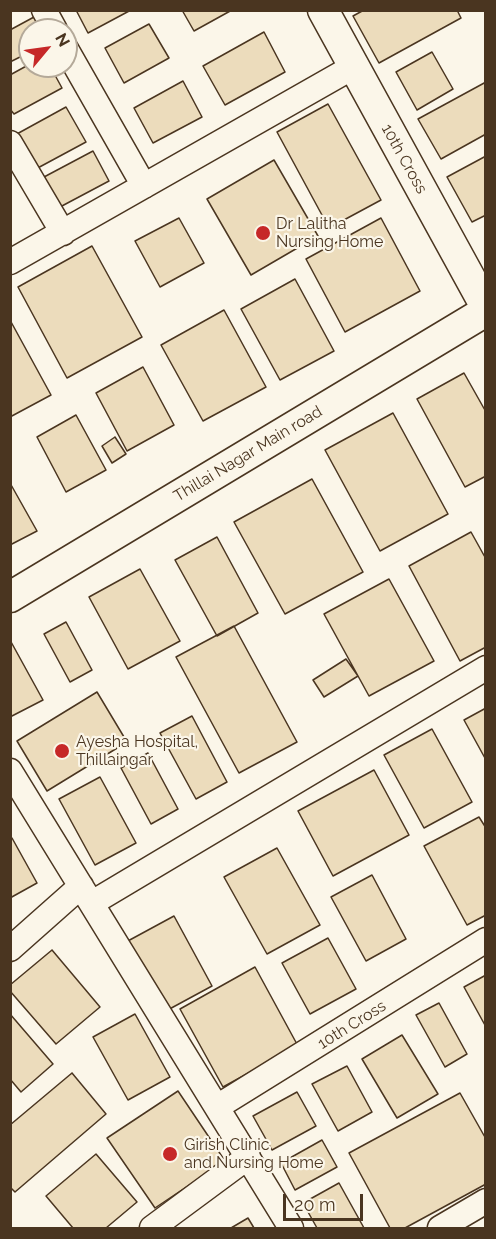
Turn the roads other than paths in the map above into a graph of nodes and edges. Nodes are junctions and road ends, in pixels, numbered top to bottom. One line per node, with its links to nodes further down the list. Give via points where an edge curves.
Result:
1 (322, 10): 2 (street, 10th Cross)
2 (353, 67): 5 (street); 8 (street, 10th Cross)
3 (78, 70): 5 (street)
4 (10, 143): 6 (street)
5 (144, 186): 6 (street)
6 (63, 233): 7 (street)
7 (10, 262)
8 (486, 307)
9 (486, 311): 10 (street, Thillai Nagar Main road)
10 (10, 597)
11 (486, 668): 13 (street)
12 (10, 771): 13 (street)
13 (86, 895): 15 (street); 16 (street)
14 (486, 940): 16 (street, 10th Cross)
15 (10, 949)
16 (217, 1107): 17 (street)
17 (248, 1157): 19 (street); 20 (street)
18 (483, 1208): 21 (street)
19 (152, 1228)
20 (291, 1228)
21 (440, 1228)

